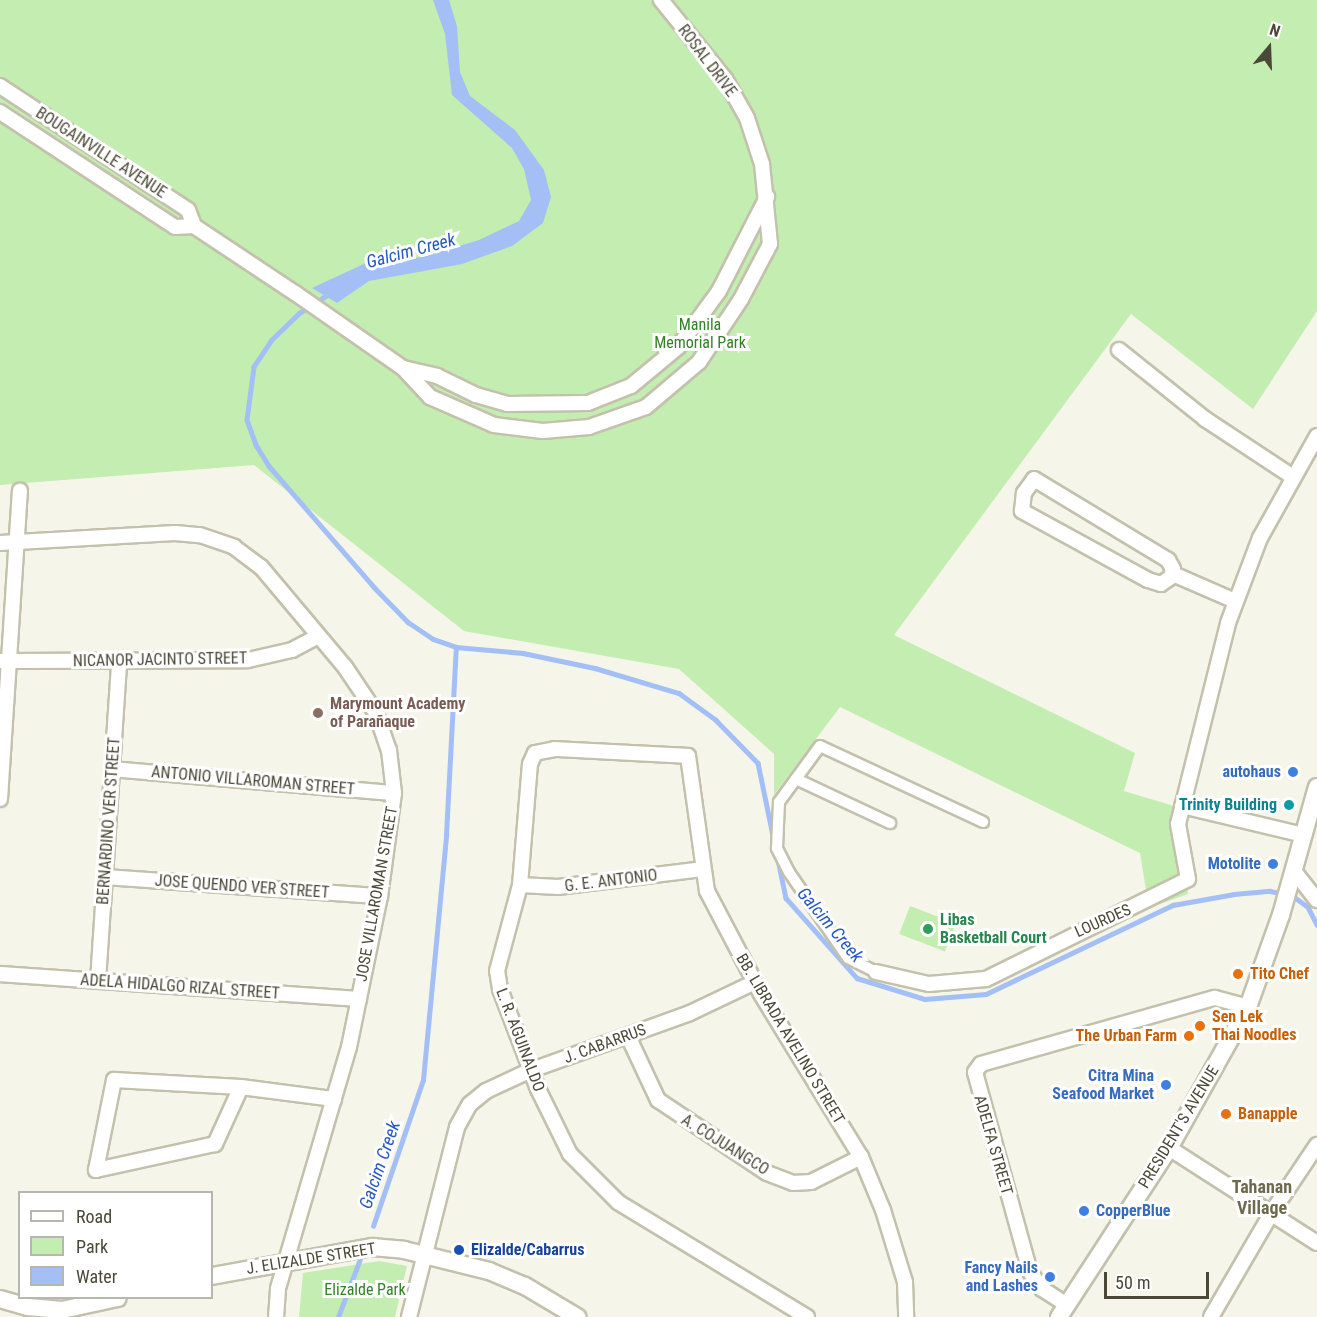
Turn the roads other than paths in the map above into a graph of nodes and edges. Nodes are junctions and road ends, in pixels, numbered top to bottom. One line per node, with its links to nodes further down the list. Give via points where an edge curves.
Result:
1 (661, 0): 4 (street, ROSAL DRIVE, via 725,79 747,118)
2 (0, 86): 5 (street, BOUGAINVILLE AVENUE, via 188,210)
3 (0, 112): 5 (street, BOUGAINVILLE AVENUE, via 175,227)
4 (768, 195): 7 (street, via 719,291 678,347 631,386 588,403 507,404 476,395 437,376); 7 (street, ROSAL DRIVE, via 770,230 766,256 699,362 646,407 589,427 543,431 477,420 430,397)
5 (194, 226): 7 (street, BOUGAINVILLE AVENUE)
6 (1119, 350): 9 (street, via 1205,419)
7 (403, 368)
8 (1317, 436): 9 (street, LOURDES)
9 (1293, 477): 14 (street, LOURDES, via 1260,538)
10 (20, 491): 11 (street)
11 (17, 542): 12 (street, JOSE VILLAROMAN STREET); 15 (street, JOSE VILLAROMAN STREET, via 175,533 217,541 234,547 261,567); 16 (street)
12 (0, 543)
13 (1173, 574): 13 (street, via 1168,560 1040,479 1034,479 1024,492 1022,511 1122,567 1160,584); 14 (street)
14 (1235, 601): 24 (street, LOURDES)
15 (316, 637): 17 (street, NICANOR JACINTO STREET, via 292,650 248,660); 22 (street, JOSE VILLAROMAN STREET, via 345,667 376,713 389,750)
16 (5, 661): 17 (street, NICANOR JACINTO STREET); 23 (street)
17 (119, 661): 19 (street, BERNARDINO VER STREET)
18 (688, 756): 28 (street, BB. LIBRADA AVELINO STREET); 31 (street, L. R. AGUINALDO, via 555,748 535,753 530,764)
19 (112, 769): 22 (street, ANTONIO VILLAROMAN STREET); 29 (street, BERNARDINO VER STREET)
20 (796, 779): 25 (street); 26 (street, via 820,746); 34 (street, via 779,802 777,848 821,924 848,958)
21 (1317, 790): 27 (street, PRESIDENT'S AVENUE)
22 (394, 793): 32 (street, JOSE VILLAROMAN STREET)
23 (0, 799)
24 (1182, 806): 27 (street); 34 (street, LOURDES, via 1178,824 1188,879 1179,884 972,983 929,984)
25 (890, 822)
26 (983, 822)
27 (1304, 836): 30 (street, PRESIDENT'S AVENUE)
28 (702, 869): 31 (street, G. E. ANTONIO, via 558,887); 37 (street, BB. LIBRADA AVELINO STREET, via 707,891)
29 (105, 877): 32 (street, JOSE QUENDO VER STREET); 36 (street, BERNARDINO VER STREET)
30 (1292, 878): 33 (street); 39 (street, PRESIDENT'S AVENUE)
31 (520, 885): 41 (street, L. R. AGUINALDO, via 497,971)
32 (380, 896): 38 (street, JOSE VILLAROMAN STREET)
33 (1317, 900)
34 (876, 972)
35 (0, 974): 36 (street, ADELA HIDALGO RIZAL STREET)
36 (98, 981): 38 (street, ADELA HIDALGO RIZAL STREET)
37 (755, 982): 40 (street, J. CABARRUS, via 690,1013); 46 (street, BB. LIBRADA AVELINO STREET)
38 (359, 999): 43 (street, JOSE VILLAROMAN STREET)
39 (1248, 1007): 45 (street, PRESIDENT'S AVENUE); 54 (street, ADELFA STREET, via 1215,998 981,1064 975,1072 1030,1272)
40 (628, 1036): 41 (street, J. CABARRUS); 46 (street, A. COJUANGCO, via 658,1100 767,1173 793,1182 811,1182)
41 (529, 1071): 49 (street, J. CABARRUS, via 486,1091 457,1127); 58 (street, L. R. AGUINALDO, via 570,1154 588,1176 648,1222)
42 (241, 1087): 42 (street, via 114,1080 96,1170 215,1144); 43 (street)
43 (334, 1099): 50 (street, JOSE VILLAROMAN STREET)
44 (1317, 1145): 47 (street)
45 (1168, 1148): 47 (street); 54 (street, PRESIDENT'S AVENUE)
46 (861, 1157): 59 (street, BB. LIBRADA AVELINO STREET, via 906,1282)
47 (1272, 1212): 48 (street); 60 (street)
48 (1317, 1243)
49 (426, 1254): 50 (street, J. ELIZALDE STREET, via 372,1247); 56 (street, J. CABARRUS); 57 (street, J. ELIZALDE STREET, via 489,1271 525,1286)
50 (286, 1260): 51 (street, J. ELIZALDE STREET); 55 (street, JOSE VILLAROMAN STREET)
51 (213, 1276)
52 (0, 1299): 53 (street, via 62,1310)
53 (113, 1299)
54 (1063, 1311)
55 (276, 1317)
56 (409, 1317)
57 (577, 1317)
58 (807, 1317)
59 (906, 1317)
60 (1212, 1317)

